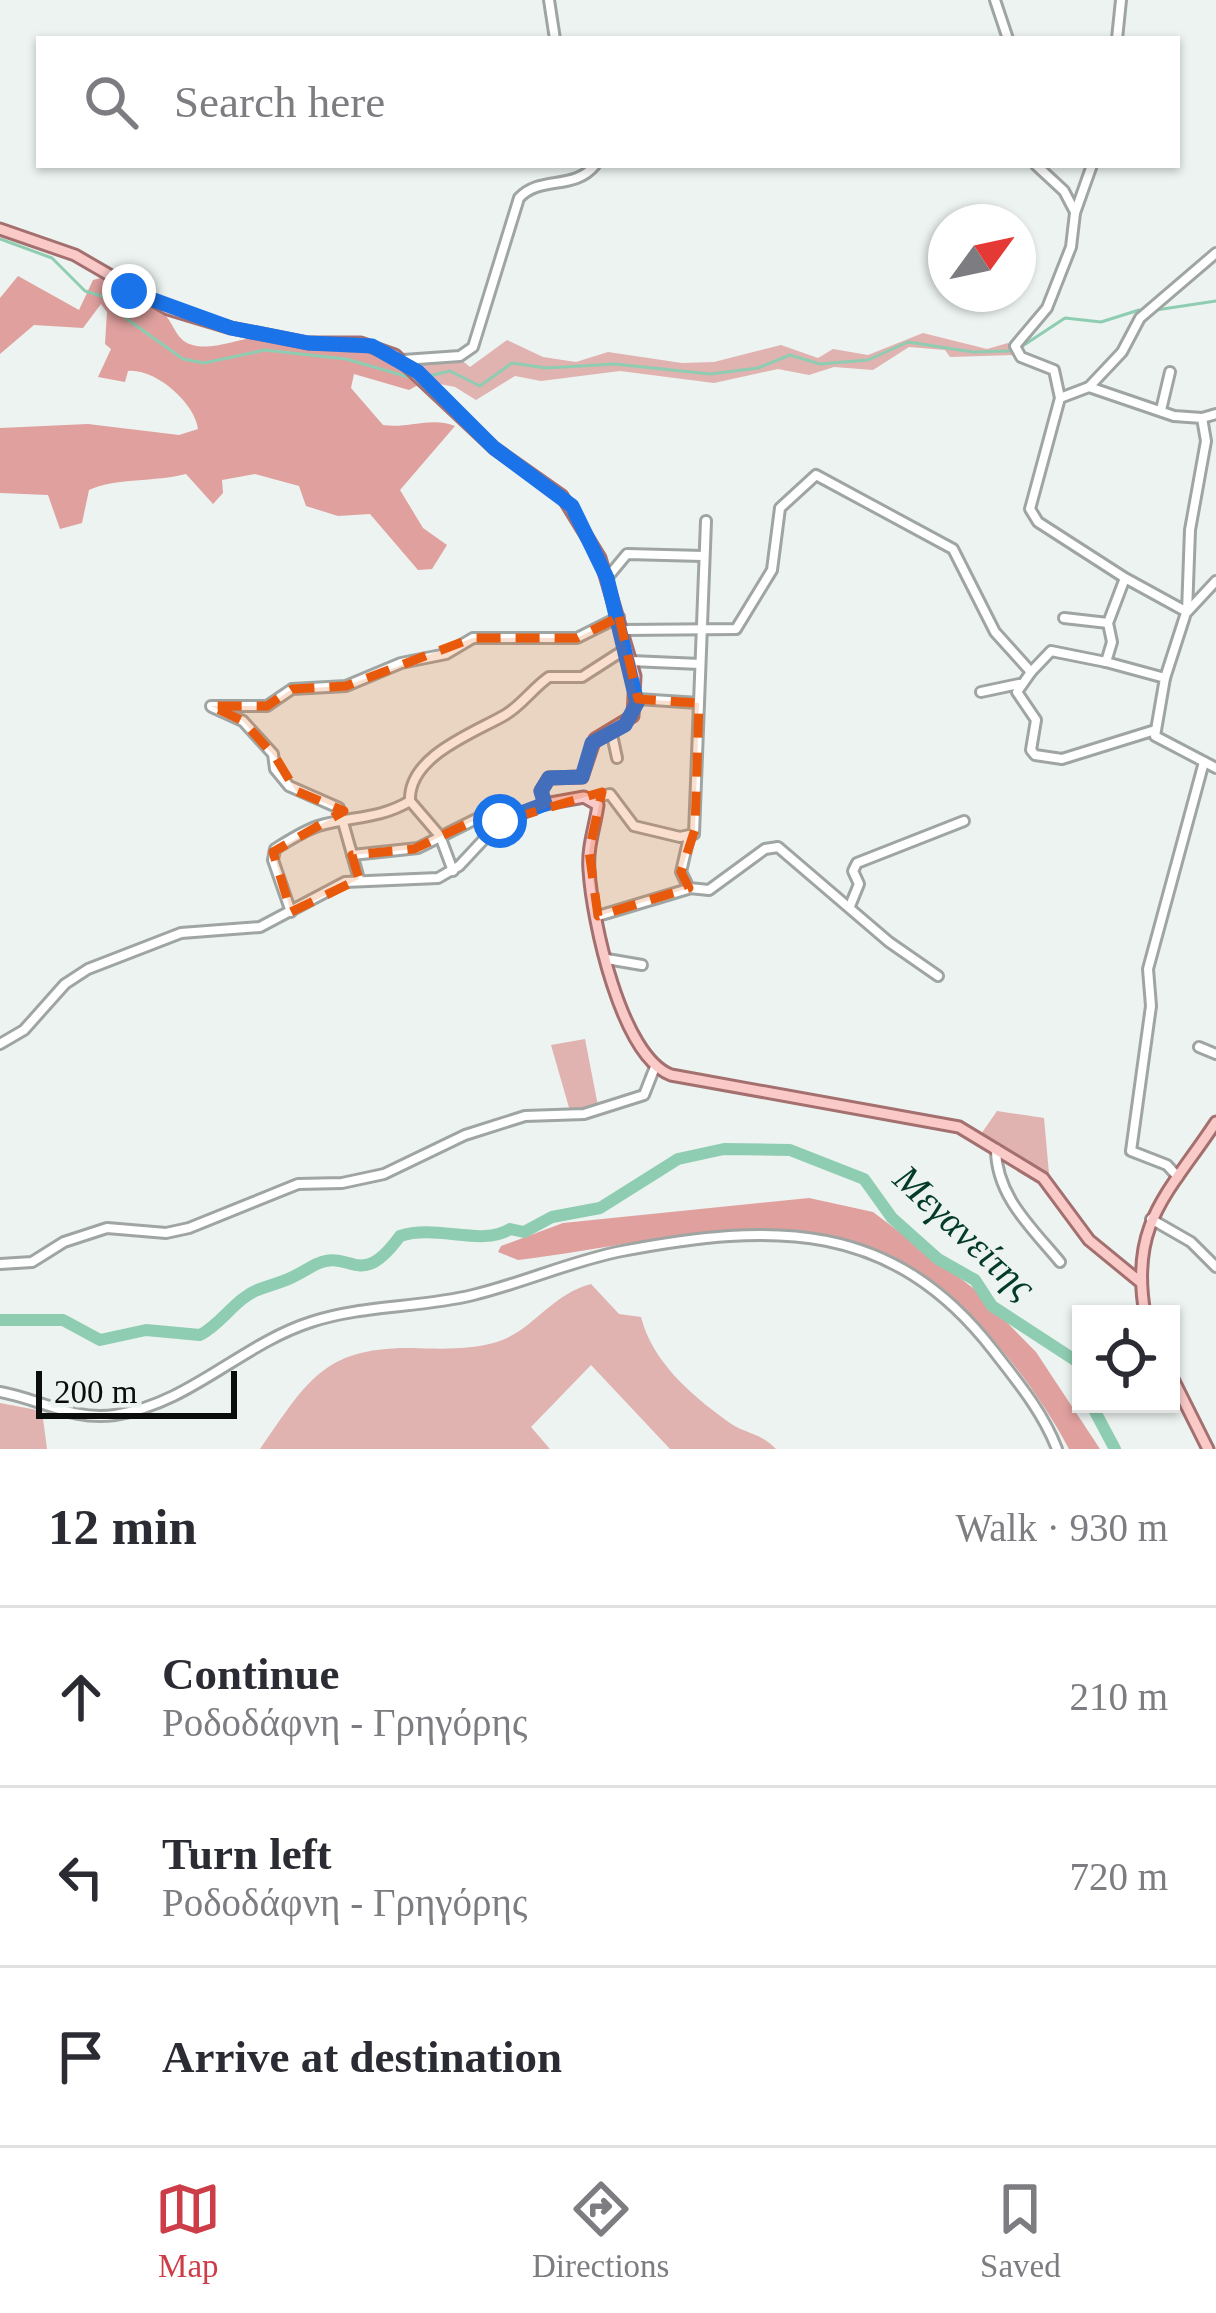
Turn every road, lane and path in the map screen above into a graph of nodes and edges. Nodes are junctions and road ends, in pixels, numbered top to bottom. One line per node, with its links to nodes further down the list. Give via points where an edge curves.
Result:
1 (549, 0): 4 (street)
2 (995, 0): 5 (street)
3 (1121, 0): 6 (street)
4 (555, 36)
5 (1007, 36)
6 (1117, 36)
7 (592, 168): 13 (street, via 519,198 473,347 460,356)
8 (1039, 168): 10 (street)
9 (1091, 168): 10 (street)
10 (1075, 213): 16 (street, via 1047,308 1015,346 1021,357 1054,370)
11 (0, 229): 13 (main road, via 57,246 168,309 292,340 361,344)
12 (1216, 253): 15 (street, via 1140,318)
13 (403, 360): 23 (main road, via 494,448 572,506)
14 (1170, 372): 17 (street)
15 (1089, 387): 16 (street); 17 (street)
16 (1060, 398): 24 (street, via 1030,509)
17 (1161, 410): 19 (street)
18 (1216, 414): 19 (street)
19 (1202, 418): 20 (street)
20 (1211, 440): 26 (street, via 1189,543)
21 (706, 521): 22 (street)
22 (703, 556): 23 (street, via 627,554); 31 (street)
23 (607, 578): 27 (main road)
24 (1125, 578): 26 (street); 29 (street)
25 (1216, 581): 26 (street)
26 (1186, 614): 37 (street)
27 (619, 617): 30 (main road); 52 (street, via 577,638 473,638 446,655 346,686 292,689 267,706 211,706 242,721 273,754 282,780 335,803)
28 (1064, 618): 29 (street)
29 (1108, 623): 34 (street)
30 (622, 630): 31 (street); 32 (main road)
31 (700, 633): 35 (street); 36 (street, via 740,626 775,562 779,508 822,475 953,549 995,632)
32 (627, 648): 33 (main road); 48 (street, via 582,676 549,677 511,712 460,738 416,779)
33 (631, 661): 35 (street); 40 (main road)
34 (1106, 662): 36 (street, via 1052,651); 37 (street)
35 (700, 664): 41 (street)
36 (1031, 672): 38 (street)
37 (1165, 677): 43 (street)
38 (1019, 684): 39 (street); 43 (street, via 1036,720 1035,755 1062,759)
39 (981, 692)
40 (637, 699): 41 (street); 42 (main road, via 630,720)
41 (699, 703): 54 (street)
42 (611, 730): 44 (street); 49 (main road, via 592,743 582,777 544,781)
43 (1152, 731): 45 (street)
44 (617, 758)
45 (1204, 762): 46 (street); 71 (street, via 1148,969 1151,1006 1132,1150)
46 (1216, 768)
47 (592, 798): 49 (main road); 54 (street, via 610,794 634,826); 61 (main road, via 598,812 588,868)
48 (410, 801): 52 (street, via 378,818); 53 (street)
49 (545, 804): 50 (street)
50 (500, 821): 53 (street, via 482,816); 56 (street)
51 (964, 821): 59 (street, via 857,863)
52 (344, 823): 55 (street); 60 (street, via 316,826 273,852)
53 (440, 836): 55 (street, via 414,850); 56 (street)
54 (689, 837): 58 (street, via 681,872)
55 (352, 855): 57 (street)
56 (453, 871): 57 (street, via 418,882)
57 (359, 879): 60 (street)
58 (689, 888): 59 (street, via 723,884 773,846); 61 (street)
59 (850, 906): 64 (street)
60 (291, 912): 65 (street, via 249,930 166,937 88,969)
61 (598, 916): 62 (main road)
62 (608, 959): 63 (street); 68 (main road, via 623,1015)
63 (642, 964)
64 (938, 976)
65 (0, 1044)
66 (1199, 1047): 67 (street)
67 (1216, 1054)
68 (655, 1067): 70 (main road, via 935,1120); 74 (street, via 644,1095 632,1102 525,1116 371,1178 298,1184 166,1234 88,1232 32,1262)
69 (1216, 1122): 71 (main road)
70 (996, 1148): 73 (street, via 1011,1202); 76 (main road, via 1043,1178 1084,1236)
71 (1179, 1178): 72 (main road)
72 (1151, 1219): 75 (street); 76 (main road)
73 (1060, 1262)
74 (0, 1264)
75 (1216, 1267)
76 (1139, 1280): 77 (main road)
77 (1143, 1305)
78 (0, 1392): 80 (street, via 84,1416 118,1415 191,1387 258,1342 312,1321 477,1294 619,1252 797,1238 864,1249 938,1288 1022,1388)
79 (1180, 1393): 81 (main road)
80 (1058, 1449)
81 (1208, 1449)

